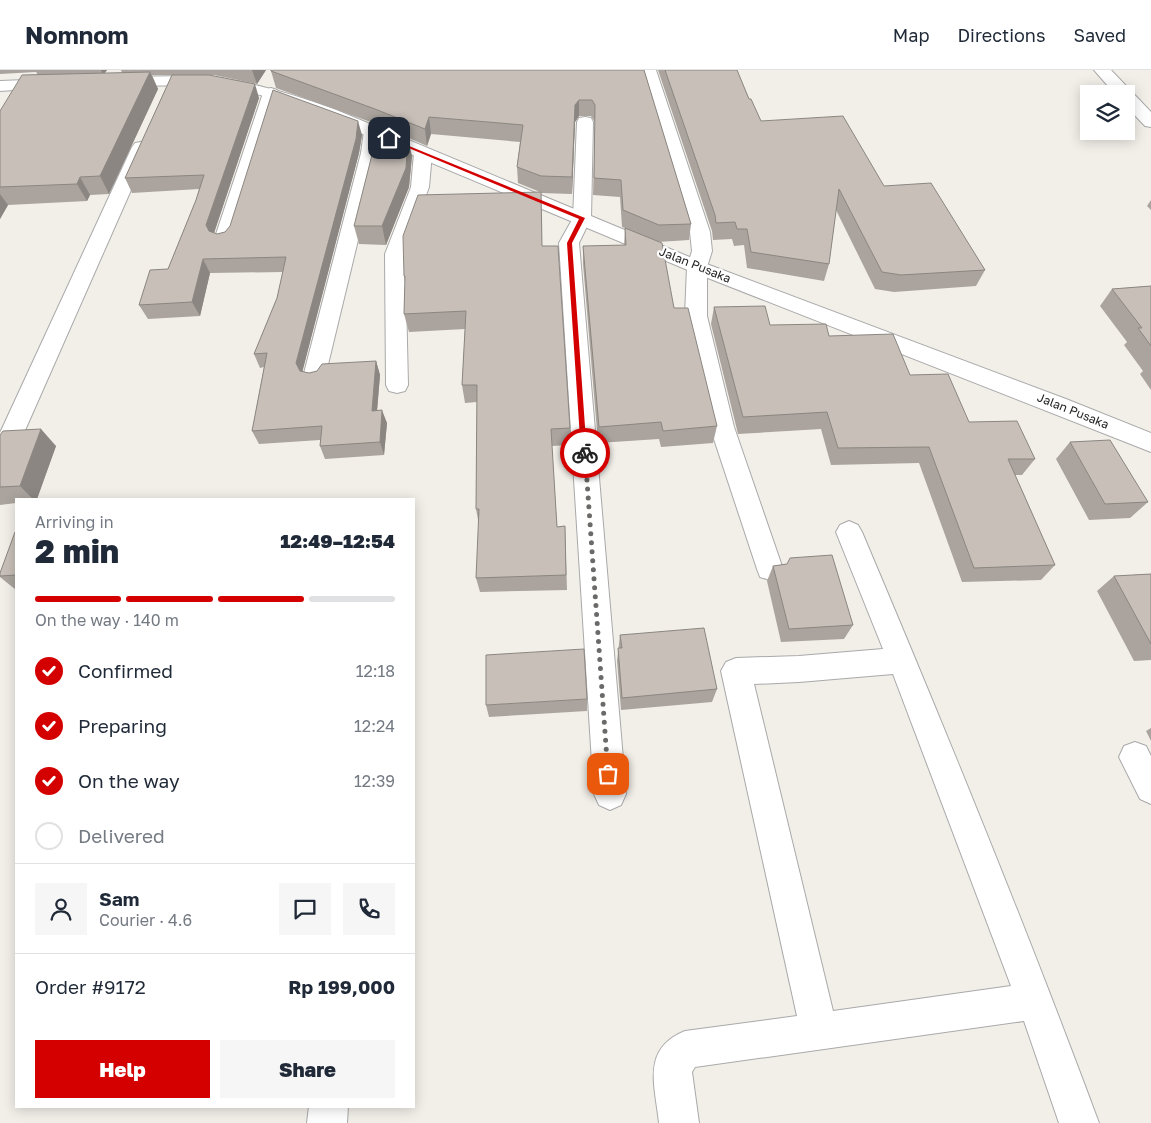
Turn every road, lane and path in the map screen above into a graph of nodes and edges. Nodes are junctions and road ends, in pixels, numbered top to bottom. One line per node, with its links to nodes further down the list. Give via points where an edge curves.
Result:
1 (648, 70): 18 (street, via 700,232 702,251)
2 (1102, 70): 6 (street)
3 (109, 78): 4 (street, Jalan Pusaka)
4 (170, 82): 8 (street, Jalan Pusaka, via 214,82); 9 (street)
5 (70, 84): 7 (street)
6 (1116, 85)
7 (0, 86)
8 (268, 88): 14 (street, Jalan Pusaka); 17 (street)
9 (162, 100)
10 (1135, 105): 12 (street)
11 (585, 122): 16 (street)
12 (1151, 122)
13 (150, 128): 22 (street)
14 (372, 130): 15 (street, Jalan Pusaka); 19 (street, via 370,153)
15 (423, 153): 16 (street, Jalan Pusaka); 20 (street, via 420,187 395,254)
16 (582, 218): 18 (street, Jalan Pusaka); 28 (street, via 570,243)
17 (224, 240)
18 (698, 267): 21 (street, Jalan Pusaka); 24 (street, via 696,316 722,427)
19 (314, 377)
20 (397, 385)
21 (1151, 443)
22 (7, 444)
23 (849, 532): 25 (street)
24 (770, 569)
25 (902, 660): 29 (street); 30 (street, via 736,671)
26 (1135, 757): 27 (street)
27 (1151, 788)
28 (610, 794)
29 (1036, 1001): 30 (street); 34 (street)
30 (819, 1031): 33 (street, via 685,1050 672,1066)
31 (329, 1108): 32 (street)
32 (328, 1123)
33 (679, 1123)
34 (1079, 1123)

